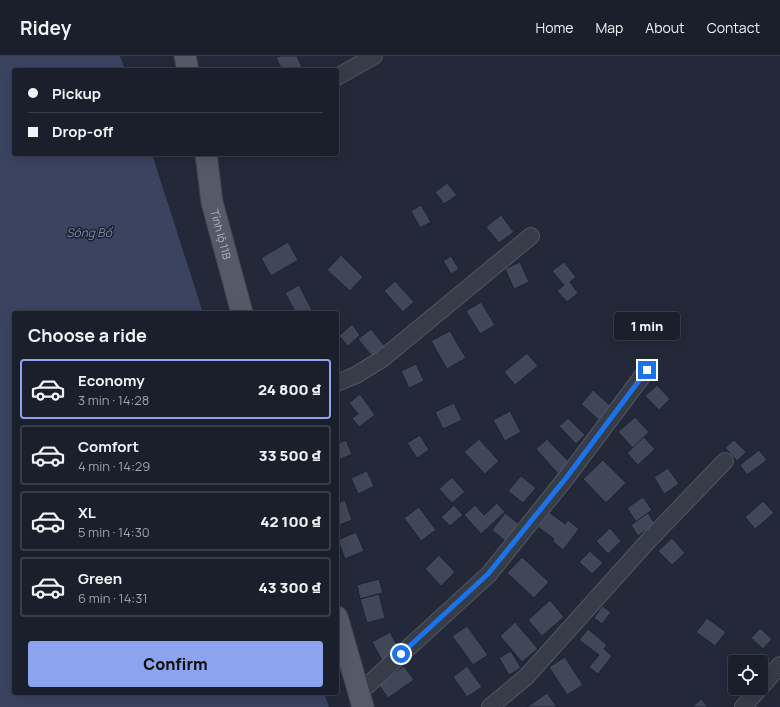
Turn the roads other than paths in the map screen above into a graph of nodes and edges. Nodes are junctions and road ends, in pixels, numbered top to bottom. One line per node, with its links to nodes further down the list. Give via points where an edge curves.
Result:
1 (185, 56): 3 (main road)
2 (374, 56): 4 (street)
3 (188, 68)
4 (339, 76)
5 (206, 156): 7 (main road, Tỉnh lộ 11B, via 212,202)
6 (531, 236): 9 (street, via 382,359)
7 (241, 311)
8 (647, 370): 15 (street, via 566,478 488,574)
9 (339, 382)
10 (725, 461): 16 (street, via 648,540 527,676)
11 (339, 624): 15 (main road)
12 (780, 665): 13 (street)
13 (768, 678)
14 (753, 695): 17 (street)
15 (360, 700)
16 (490, 707)
17 (743, 707)

